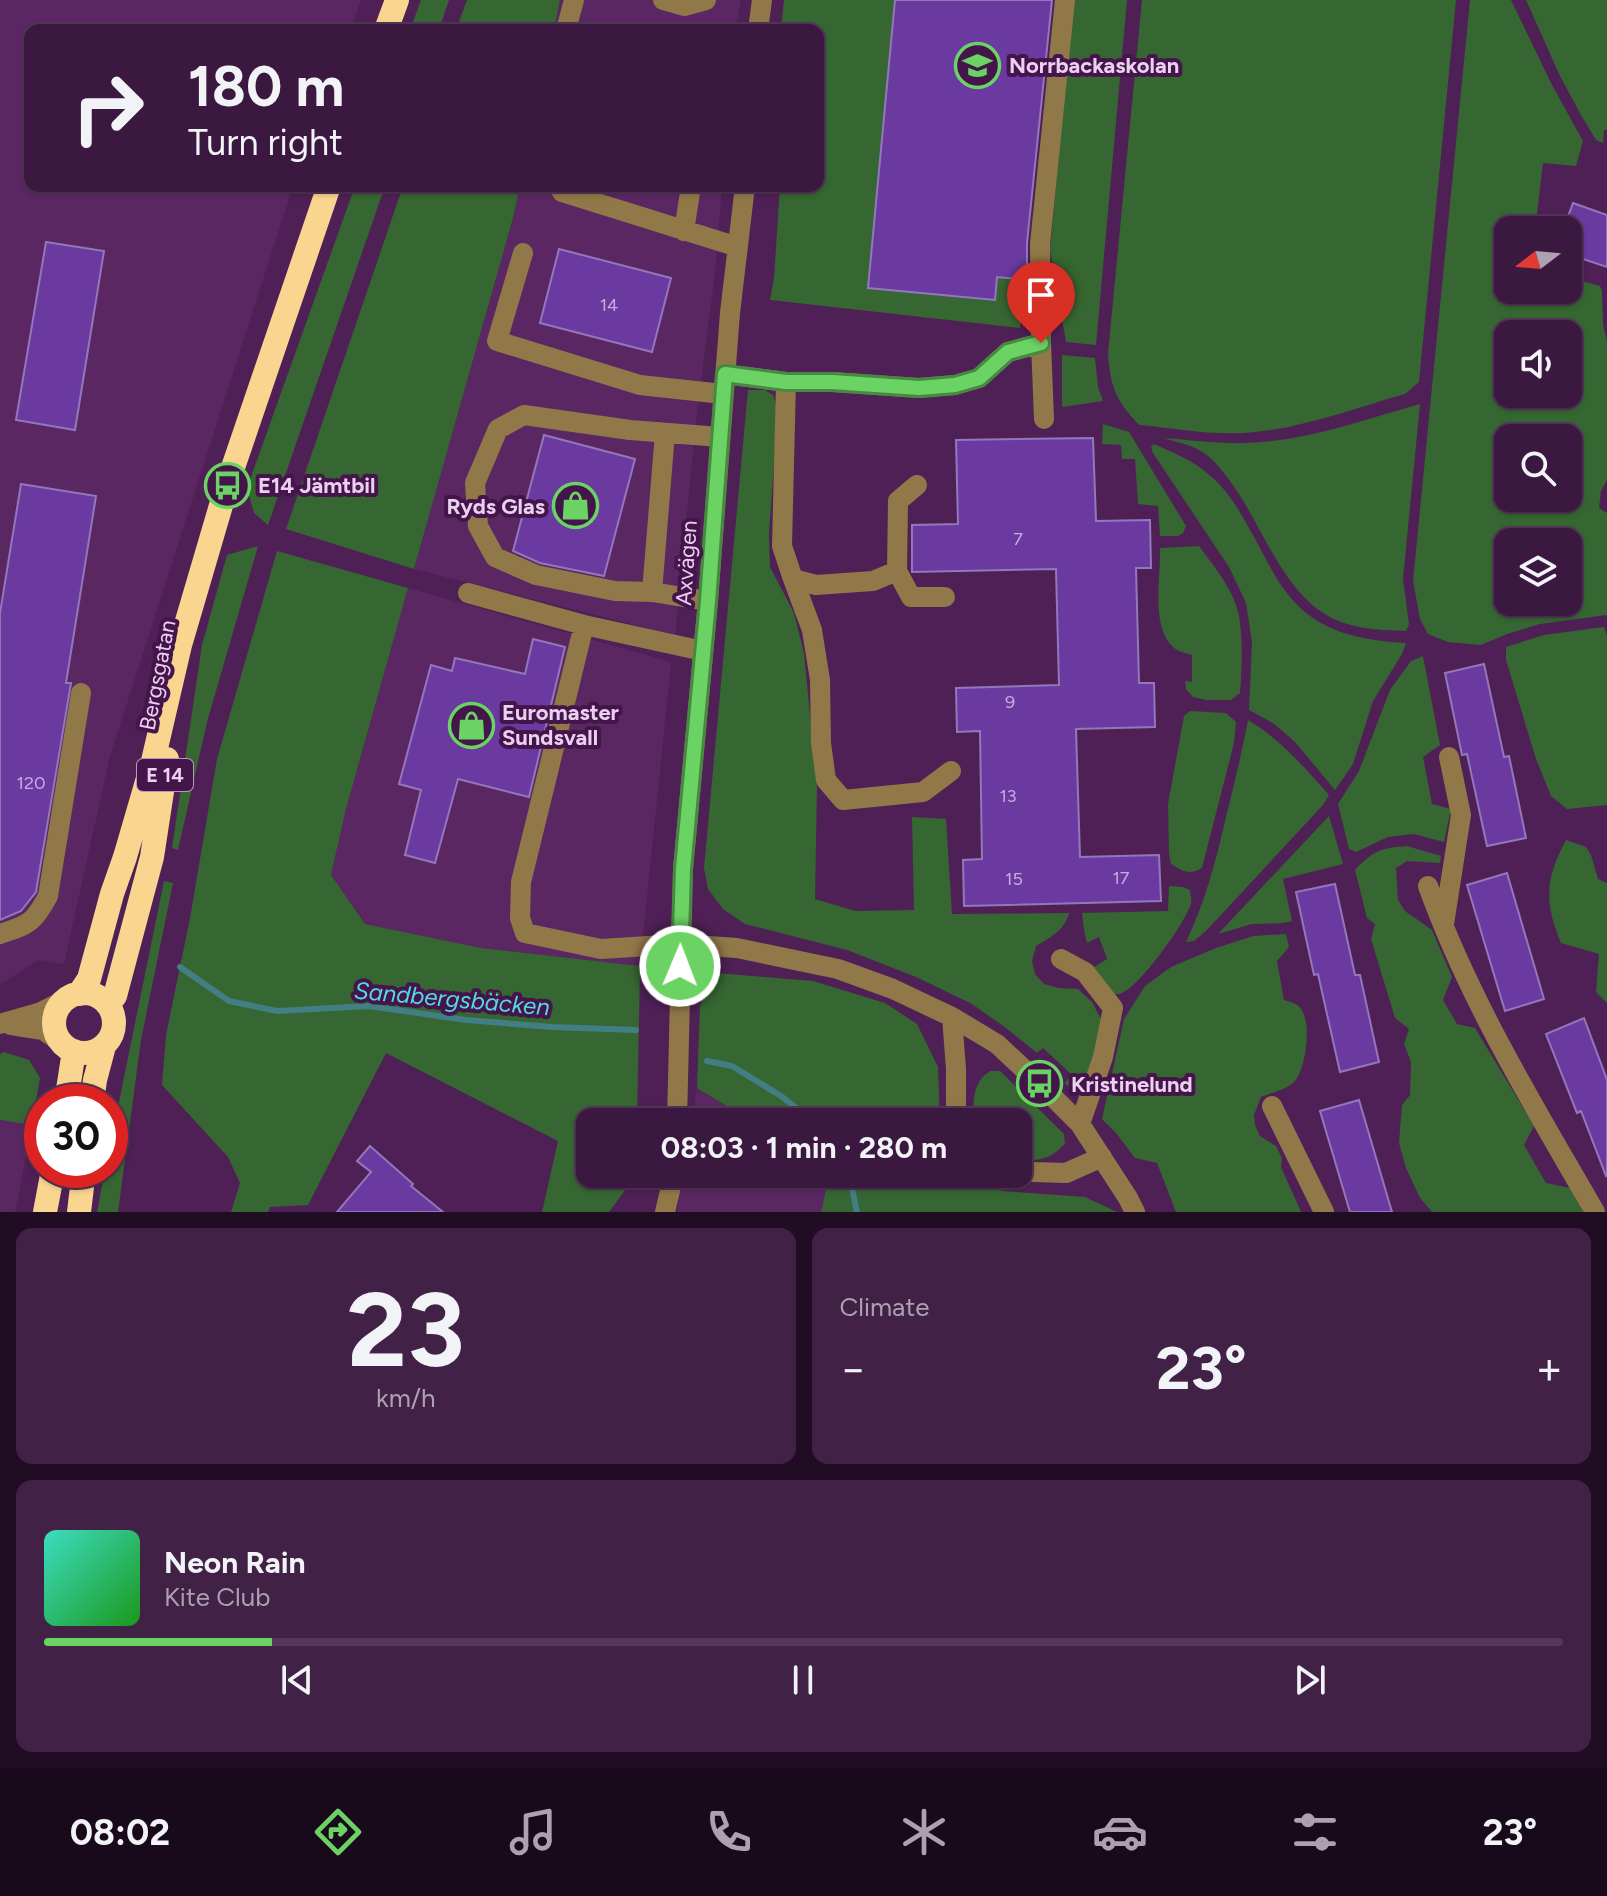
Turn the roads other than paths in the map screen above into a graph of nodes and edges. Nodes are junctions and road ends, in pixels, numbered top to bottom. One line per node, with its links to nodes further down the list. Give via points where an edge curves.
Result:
1 (397, 0): 7 (highway)
2 (574, 0): 8 (street)
3 (663, 0): 4 (street, via 684,6)
4 (706, 0)
5 (762, 0): 9 (street)
6 (1065, 0): 17 (street, via 1040,244)
7 (388, 24)
8 (568, 24)
9 (759, 24)
10 (327, 192): 24 (highway, Bergsgatan / E 14)
11 (562, 192): 14 (street)
12 (690, 192): 14 (street)
13 (744, 192): 15 (street, Axvägen)
14 (684, 231): 15 (street)
15 (738, 247): 19 (street, Axvägen)
16 (523, 253): 19 (street, via 497,341 640,385)
17 (1041, 343): 18 (street, via 1008,352 979,378 955,385); 20 (street)
18 (786, 382): 19 (street); 26 (street, via 782,546)
19 (724, 384): 22 (street, Axvägen)
20 (1044, 419)
21 (665, 433): 22 (street); 27 (street); 27 (street, via 524,415 498,429 475,483 478,526 495,557 536,575 615,591)
22 (720, 437): 30 (street, Axvägen)
23 (917, 485): 25 (street, via 898,501)
24 (210, 541): 41 (highway, Bergsgatan / E 14, via 89,979); 42 (highway, Bergsgatan / E 14, via 152,857 115,996)
25 (897, 571): 26 (street, via 873,581 816,585); 29 (street, via 911,597)
26 (793, 579): 35 (street, via 812,630 824,767 834,790 843,800 923,792)
27 (652, 592): 30 (street)
28 (468, 593): 31 (street)
29 (945, 597)
30 (708, 601): 32 (street, Axvägen)
31 (584, 625): 32 (street); 39 (street, via 521,882 520,918 525,933 601,949)
32 (703, 651): 39 (street, Axvägen)
33 (81, 693): 38 (street, via 48,896 38,915)
34 (1449, 757): 37 (street, via 1461,815)
35 (951, 771)
36 (1428, 886): 37 (street)
37 (1443, 928): 63 (street, via 1497,1042)
38 (0, 934)
39 (680, 944): 43 (street, via 737,948 838,969); 50 (street, Axvägen)
40 (1061, 959): 52 (street, via 1085,972 1113,1008)
41 (72, 997): 42 (highway, via 89,994); 44 (street); 46 (highway, Bergsgatan / E 14, via 55,1016 57,1035)
42 (107, 1004): 45 (highway, Bergsgatan / E 14, via 113,1030)
43 (952, 1017): 51 (street); 52 (street, via 997,1044)
44 (2, 1024): 46 (street, via 43,1030)
45 (104, 1046): 46 (highway, via 85,1053); 48 (highway, Bergsgatan / E 14)
46 (68, 1047): 47 (highway, Bergsgatan / E 14)
47 (67, 1084)
48 (94, 1084)
49 (1272, 1106): 62 (street)
50 (677, 1108)
51 (956, 1108)
52 (1080, 1124): 53 (street)
53 (1102, 1157): 54 (street, via 1066,1173); 61 (street)
54 (1032, 1172)
55 (50, 1188): 58 (highway)
56 (82, 1188): 59 (highway)
57 (671, 1188): 60 (street)
58 (45, 1212)
59 (79, 1212)
60 (665, 1212)
61 (1135, 1212)
62 (1324, 1212)
63 (1595, 1212)

